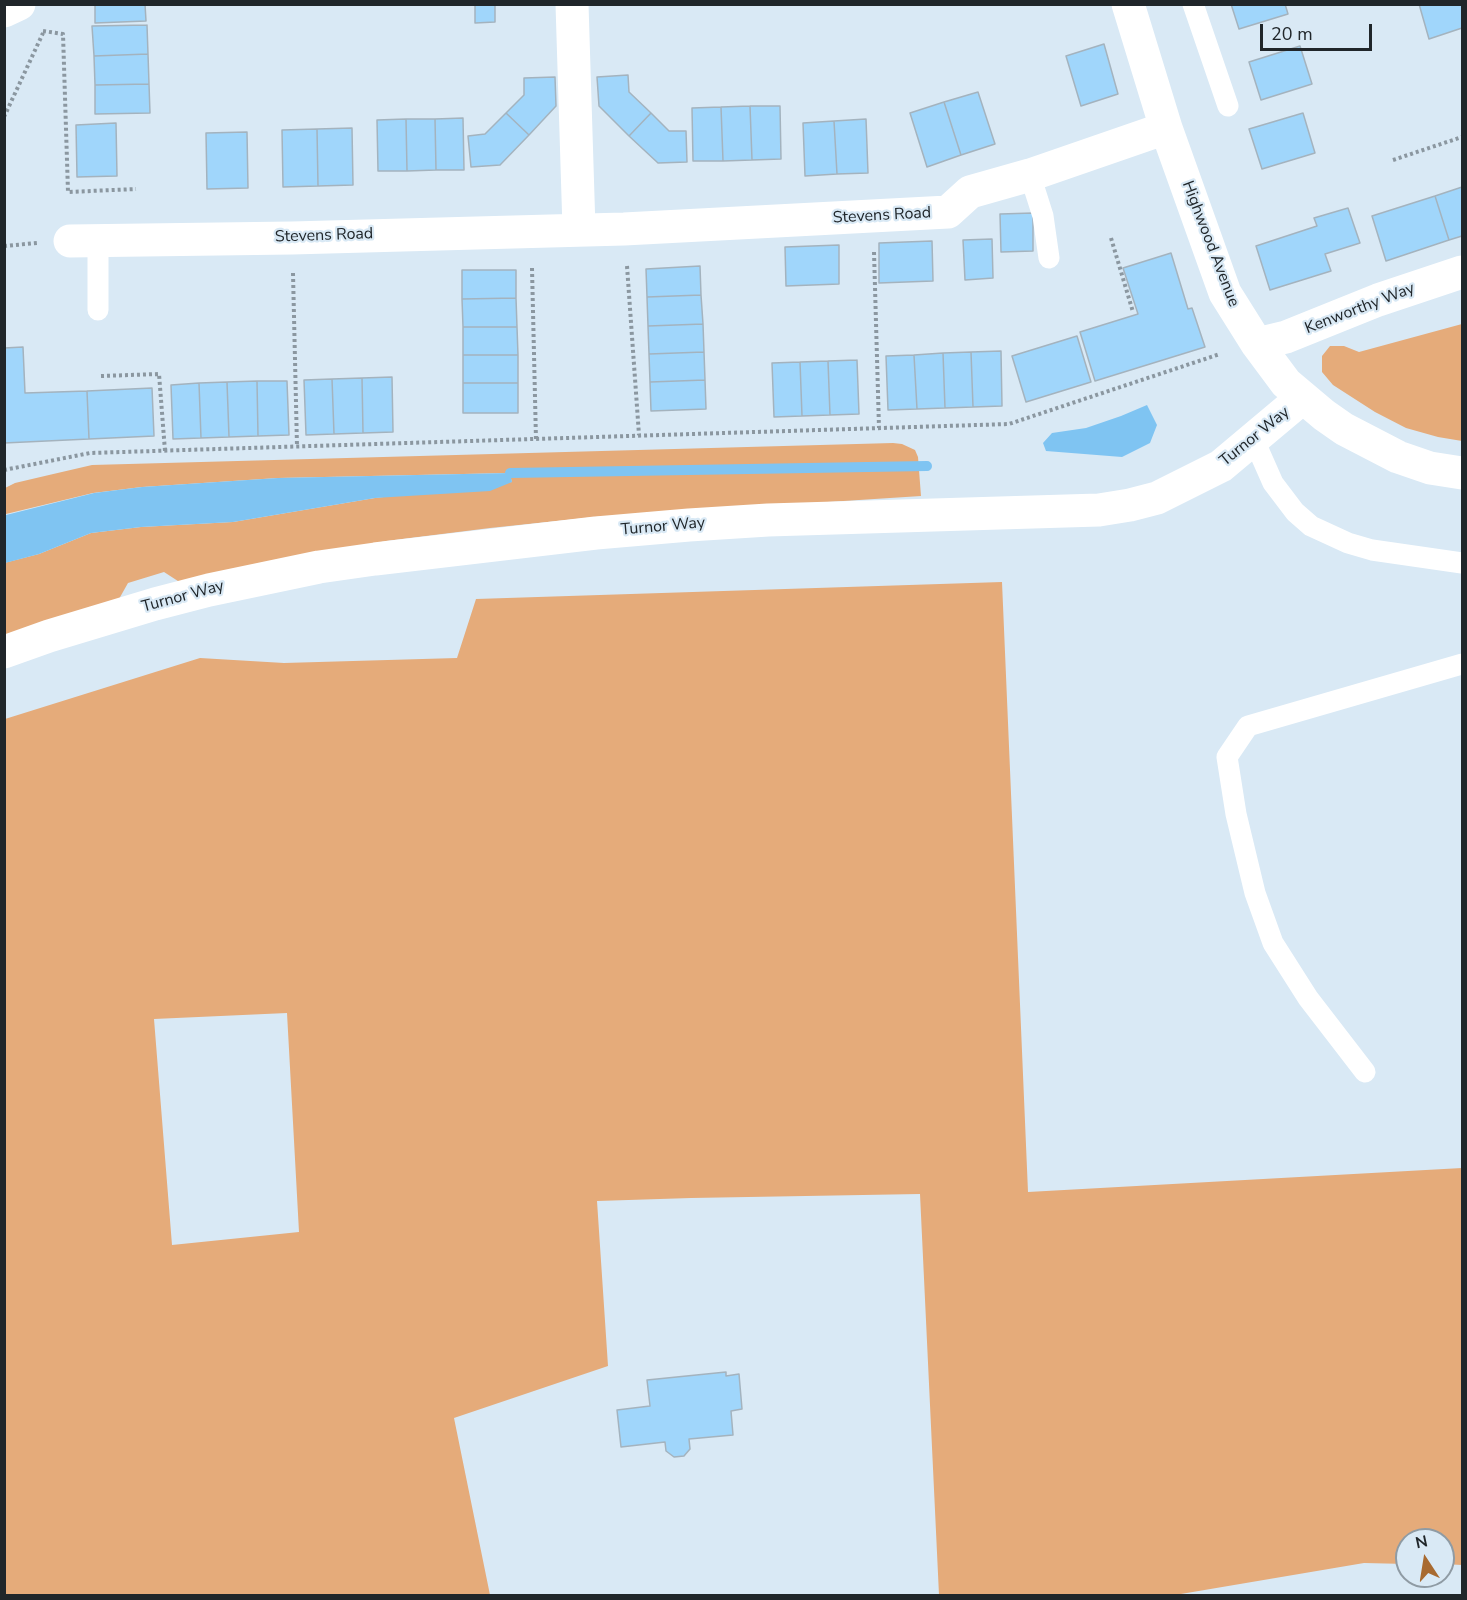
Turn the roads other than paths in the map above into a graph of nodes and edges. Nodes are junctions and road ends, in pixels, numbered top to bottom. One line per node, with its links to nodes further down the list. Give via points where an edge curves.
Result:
1 (573, 4): 7 (street)
2 (1128, 4): 5 (street, Highwood Avenue)
3 (1193, 4): 4 (lane)
4 (1228, 106)
5 (1166, 128): 6 (street, Stevens Road); 12 (street, Highwood Avenue, via 1225,293)
6 (1030, 175): 7 (street, Stevens Road, via 970,192 948,212); 9 (lane)
7 (579, 229): 8 (street, Stevens Road)
8 (84, 241): 11 (lane)
9 (1049, 258)
10 (1462, 272): 12 (street, Kenworthy Way, via 1286,337)
11 (98, 310)
12 (1257, 344): 13 (street, Highwood Avenue)
13 (1302, 398): 14 (street, Turnor Way); 15 (street, Highwood Avenue, via 1344,429 1389,453 1430,468)
14 (1254, 440): 16 (lane, via 1273,483 1311,526 1372,550); 17 (street, Turnor Way, via 1221,466 1193,481 1157,498 1130,505 1099,510 689,525 375,559 209,590)
15 (1462, 473)
16 (1462, 563)
17 (4, 652)
18 (1462, 664): 19 (lane, via 1248,726 1227,757 1255,893 1273,943 1308,998)
19 (1365, 1072)

